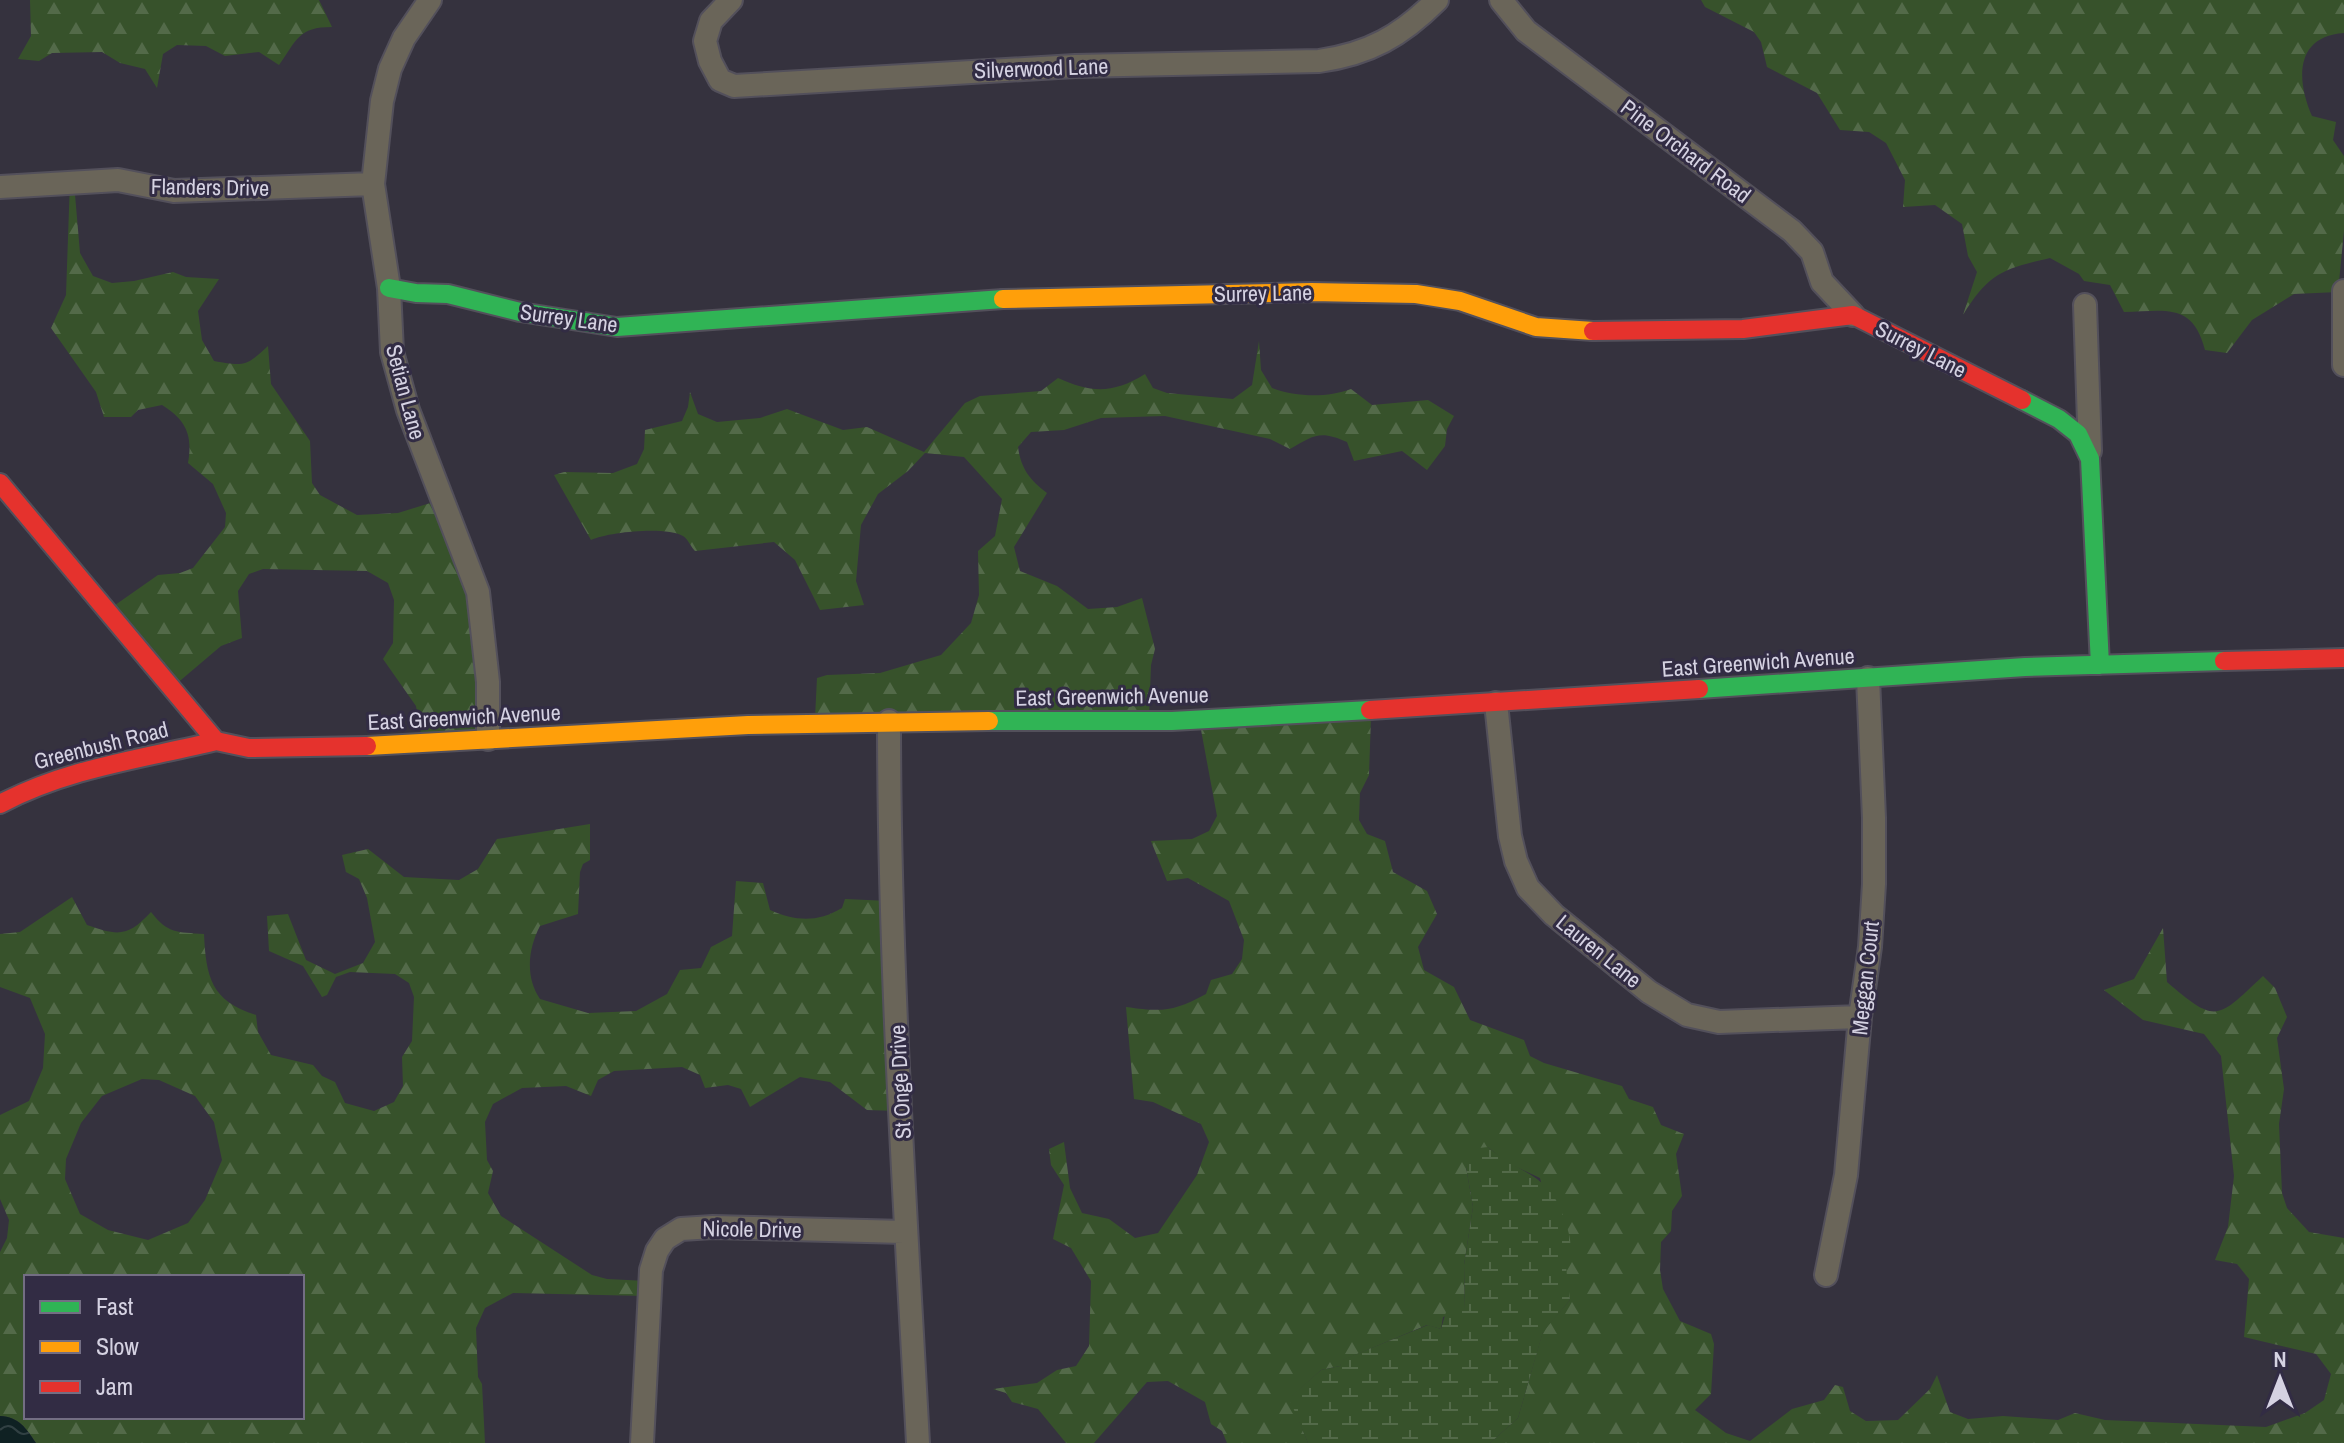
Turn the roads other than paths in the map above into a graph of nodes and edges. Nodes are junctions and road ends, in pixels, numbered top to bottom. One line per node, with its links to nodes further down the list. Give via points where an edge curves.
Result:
1 (430, 0): 5 (street, Setian Lane, via 390,69 379,116)
2 (731, 0): 3 (street, Silverwood Lane, via 711,21 705,41 720,80 734,86 1075,66 1319,61 1379,45)
3 (1437, 0)
4 (1501, 0): 10 (street, Pine Orchard Road, via 1526,31 1792,231 1812,252 1822,282)
5 (373, 184): 6 (street, Flanders Drive, via 174,191 118,180); 7 (street, Setian Lane)
6 (0, 187)
7 (389, 288): 10 (street, Surrey Lane, via 448,294 617,327 1027,297 1311,292 1416,294 1460,301 1536,327 1570,331 1743,329); 19 (street, Setian Lane, via 392,352 408,410 478,592)
8 (2344, 291): 11 (street)
9 (2085, 305): 12 (street)
10 (1853, 315): 12 (street, Surrey Lane, via 2059,419 2078,434)
11 (2344, 365)
12 (2090, 459): 15 (street)
13 (0, 483): 20 (street)
14 (2344, 658): 15 (street, East Greenwich Avenue)
15 (2100, 665): 16 (street, East Greenwich Avenue)
16 (1868, 678): 17 (street, East Greenwich Avenue); 22 (street, Meggan Court, via 1874,884)
17 (1496, 703): 18 (street, East Greenwich Avenue, via 1172,721); 22 (street, Lauren Lane, via 1516,861 1528,888 1554,915 1649,992 1687,1015 1719,1022)
18 (889, 721): 19 (street, East Greenwich Avenue); 23 (street, St Onge Drive, via 889,870)
19 (488, 739): 20 (street, East Greenwich Avenue, via 275,748)
20 (216, 741): 21 (street, Greenbush Road, via 50,780)
21 (0, 804)
22 (1860, 1017): 24 (street, Meggan Court, via 1846,1175)
23 (904, 1232): 25 (street, Nicole Drive, via 713,1227 681,1229 665,1239 651,1270); 26 (street, St Onge Drive)
24 (1826, 1275)
25 (642, 1443)
26 (918, 1443)

